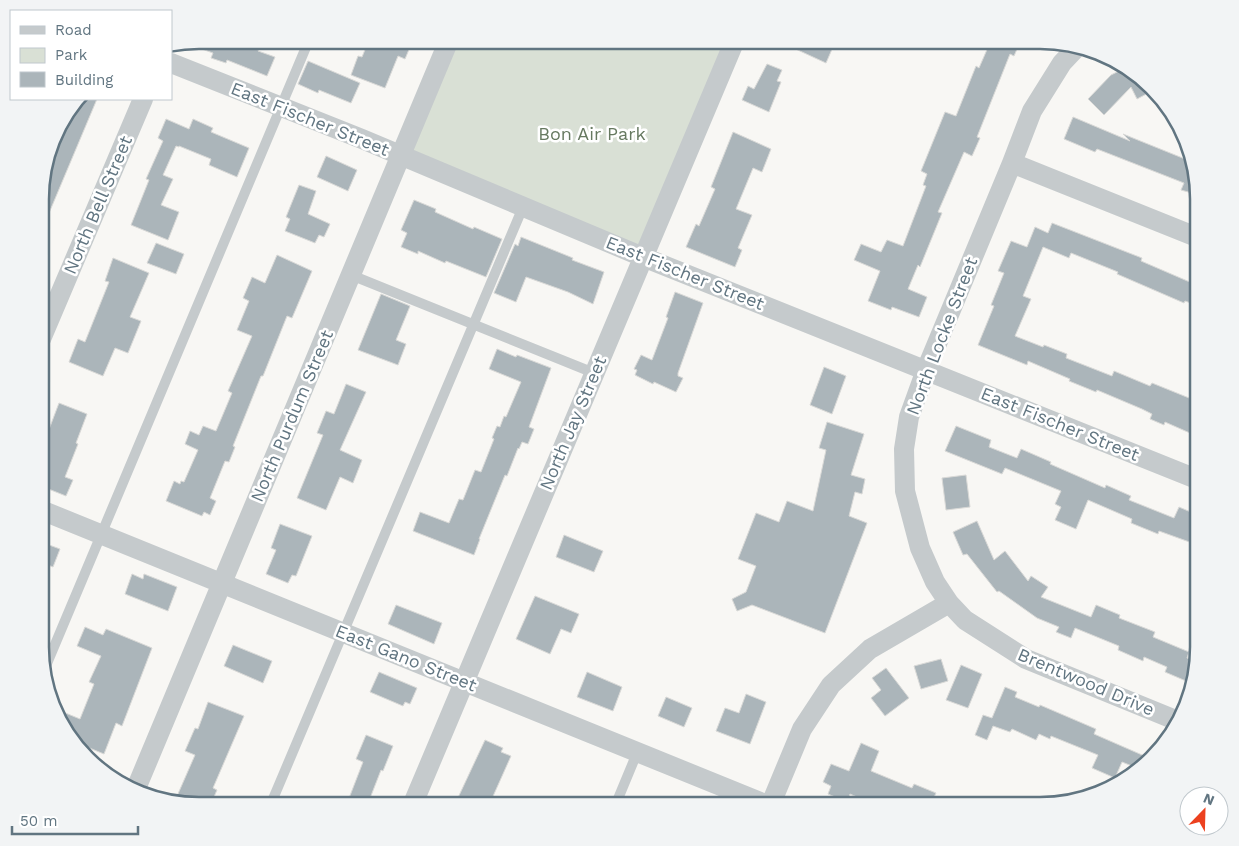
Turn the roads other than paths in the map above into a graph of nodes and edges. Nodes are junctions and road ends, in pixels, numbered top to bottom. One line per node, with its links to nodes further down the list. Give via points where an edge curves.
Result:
1 (305, 49): 7 (lane)
2 (445, 49): 8 (street, North Purdum Street)
3 (731, 49): 12 (street, North Jay Street)
4 (1072, 52): 9 (street, North Locke Street, via 1032,111)
5 (172, 63): 7 (street, East Fischer Street)
6 (143, 100): 14 (street, North Bell Street)
7 (281, 107): 8 (street, East Fischer Street); 20 (lane)
8 (400, 156): 10 (street, East Fischer Street); 13 (street, North Purdum Street)
9 (1012, 163): 11 (street); 16 (street, North Locke Street)
10 (523, 207): 12 (street, East Fischer Street); 15 (lane)
11 (1190, 234)
12 (644, 257): 16 (street, East Fischer Street); 17 (street, North Jay Street)
13 (352, 275): 15 (lane); 21 (street, North Purdum Street)
14 (49, 320)
15 (472, 324): 17 (lane); 23 (lane)
16 (926, 370): 18 (street, East Fischer Street); 22 (street, North Locke Street, via 909,417 904,449 905,491 920,548 935,582)
17 (594, 373): 25 (street, North Jay Street)
18 (1190, 476)
19 (49, 513): 20 (street, East Gano Street)
20 (102, 534): 21 (street, East Gano Street); 24 (lane)
21 (222, 583): 23 (street, East Gano Street); 28 (street, North Purdum Street)
22 (949, 603): 26 (street, Brentwood Drive, via 965,620 1026,659); 33 (street, via 870,649 831,685 802,729)
23 (344, 634): 25 (street, East Gano Street); 29 (lane)
24 (50, 658)
25 (464, 681): 27 (street, East Gano Street); 30 (street, North Jay Street)
26 (1172, 719)
27 (637, 753): 31 (lane); 32 (street, East Gano Street)
28 (138, 784)
29 (274, 797)
30 (416, 797)
31 (619, 797)
32 (747, 797)
33 (774, 797)

